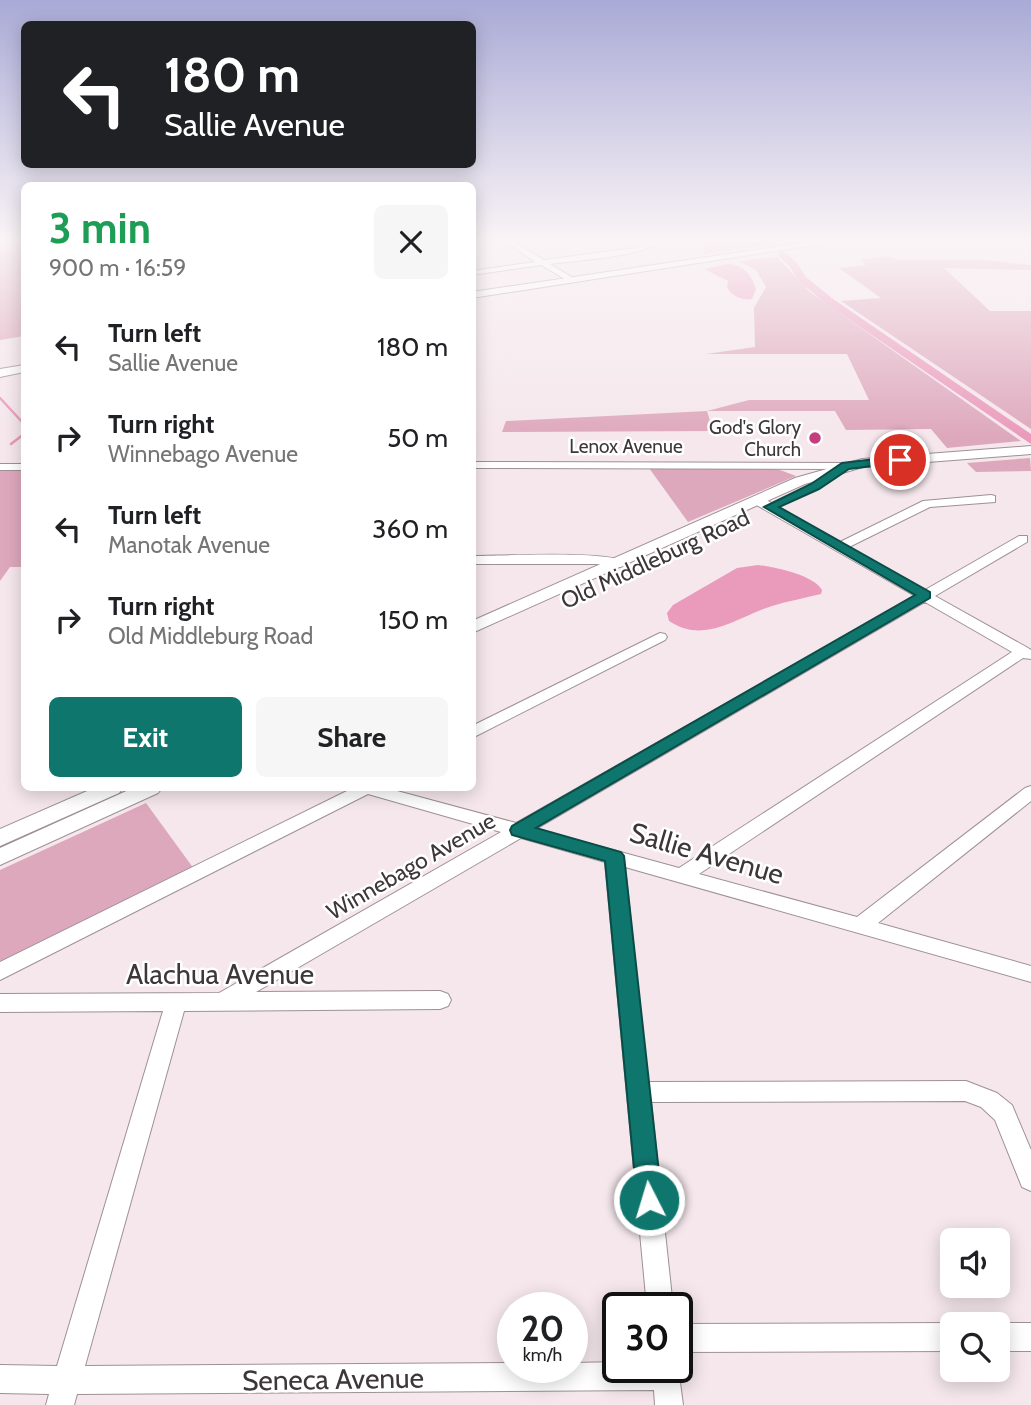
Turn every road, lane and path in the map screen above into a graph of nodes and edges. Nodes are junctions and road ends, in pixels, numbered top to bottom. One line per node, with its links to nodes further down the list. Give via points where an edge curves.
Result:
1 (21, 368): 2 (main road)
2 (0, 371)
3 (1024, 450): 5 (main road, Lenox Avenue)
4 (476, 466): 5 (street, Lenox Avenue)
5 (846, 466): 9 (main road, Old Middleburg Road, via 815,486)
6 (0, 467): 7 (street)
7 (21, 467)
8 (990, 499): 11 (street, via 927,504)
9 (763, 504): 11 (street); 13 (main road, Old Middleburg Road); 14 (main road, Old Middleburg Road)
10 (1023, 539): 15 (street, Winnebago Avenue)
11 (839, 547): 15 (street)
12 (476, 559): 13 (street)
13 (621, 563): 14 (main road); 16 (main road, Old Middleburg Road)
14 (641, 566): 16 (main road, Old Middleburg Road)
15 (925, 595): 20 (street); 27 (street, Winnebago Avenue)
16 (512, 617): 17 (main road, Old Middleburg Road); 19 (main road, Old Middleburg Road)
17 (476, 627)
18 (660, 637): 21 (street)
19 (476, 640)
20 (1027, 653): 31 (street)
21 (476, 731)
22 (106, 791): 28 (main road)
23 (144, 791): 29 (main road)
24 (360, 791): 33 (street)
25 (377, 791): 27 (street, Sallie Avenue)
26 (1031, 792): 32 (street)
27 (519, 830): 30 (street, Sallie Avenue); 37 (street, Winnebago Avenue)
28 (0, 838)
29 (0, 856)
30 (614, 856): 31 (street, Sallie Avenue); 39 (street)
31 (683, 876): 32 (street, Sallie Avenue)
32 (860, 926): 34 (street, Sallie Avenue)
33 (0, 972)
34 (1031, 974)
35 (440, 1000): 37 (street, Alachua Avenue)
36 (176, 1002): 37 (street, Alachua Avenue); 38 (street, Alachua Avenue); 49 (street)
37 (221, 1002)
38 (0, 1003)
39 (639, 1092): 40 (street, via 966,1091 989,1100 1004,1113); 41 (street)
40 (1031, 1179)
41 (659, 1292)
42 (940, 1337): 45 (street)
43 (1010, 1337): 44 (street)
44 (1031, 1337)
45 (693, 1338)
46 (602, 1374): 49 (street, Seneca Avenue)
47 (0, 1379): 49 (street, Seneca Avenue)
48 (667, 1383): 50 (street)
49 (64, 1393)
50 (669, 1405)

